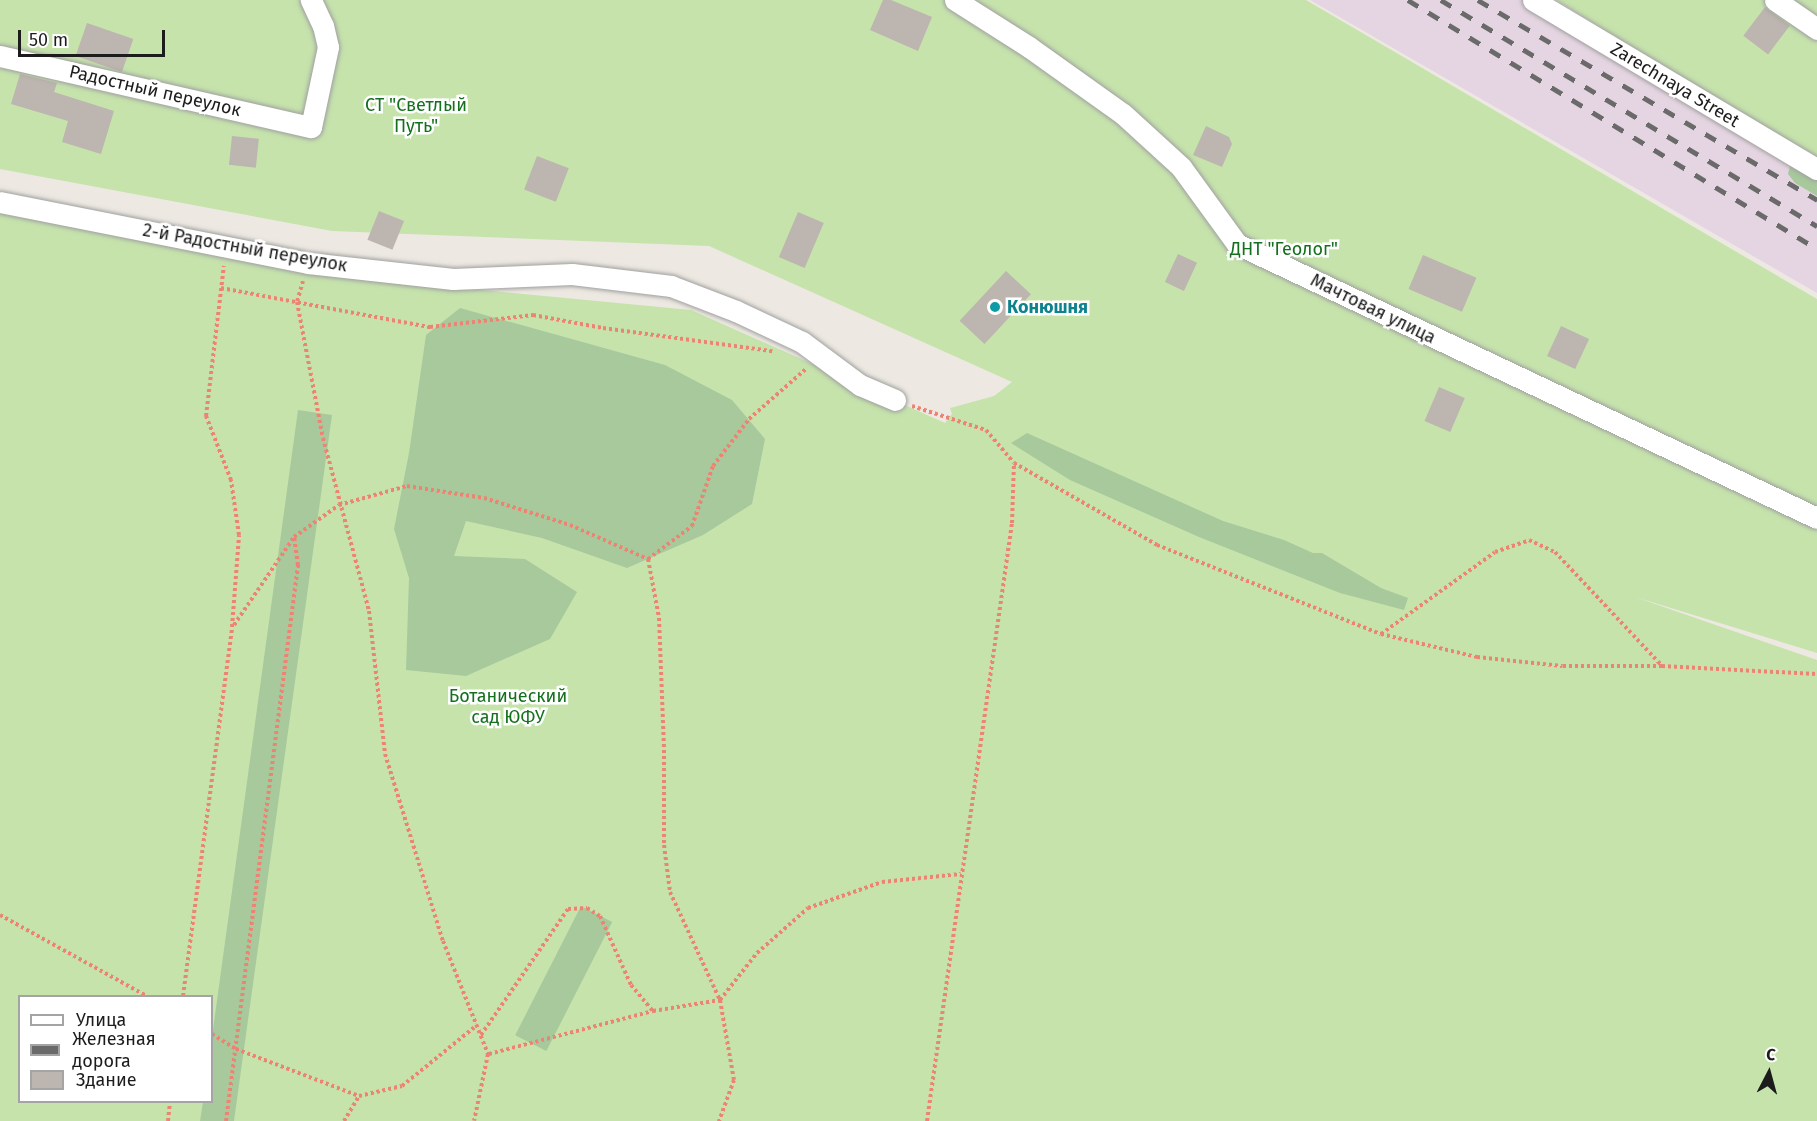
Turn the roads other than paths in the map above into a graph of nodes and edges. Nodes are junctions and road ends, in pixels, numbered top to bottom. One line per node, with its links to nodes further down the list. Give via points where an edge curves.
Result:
1 (311, 0): 6 (street, Радостный переулок, via 328,47 311,127)
2 (955, 0): 10 (street, Мачтовая улица, via 1123,114 1181,167 1237,244)
3 (1533, 0): 7 (street, Zarechnaya Street)
4 (1775, 0): 5 (street)
5 (1817, 29)
6 (0, 56)
7 (1817, 169)
8 (0, 202): 9 (street, 2-й Радостный переулок, via 308,263 453,279 572,274 671,286 802,342 860,385)
9 (895, 400)
10 (1817, 518)

